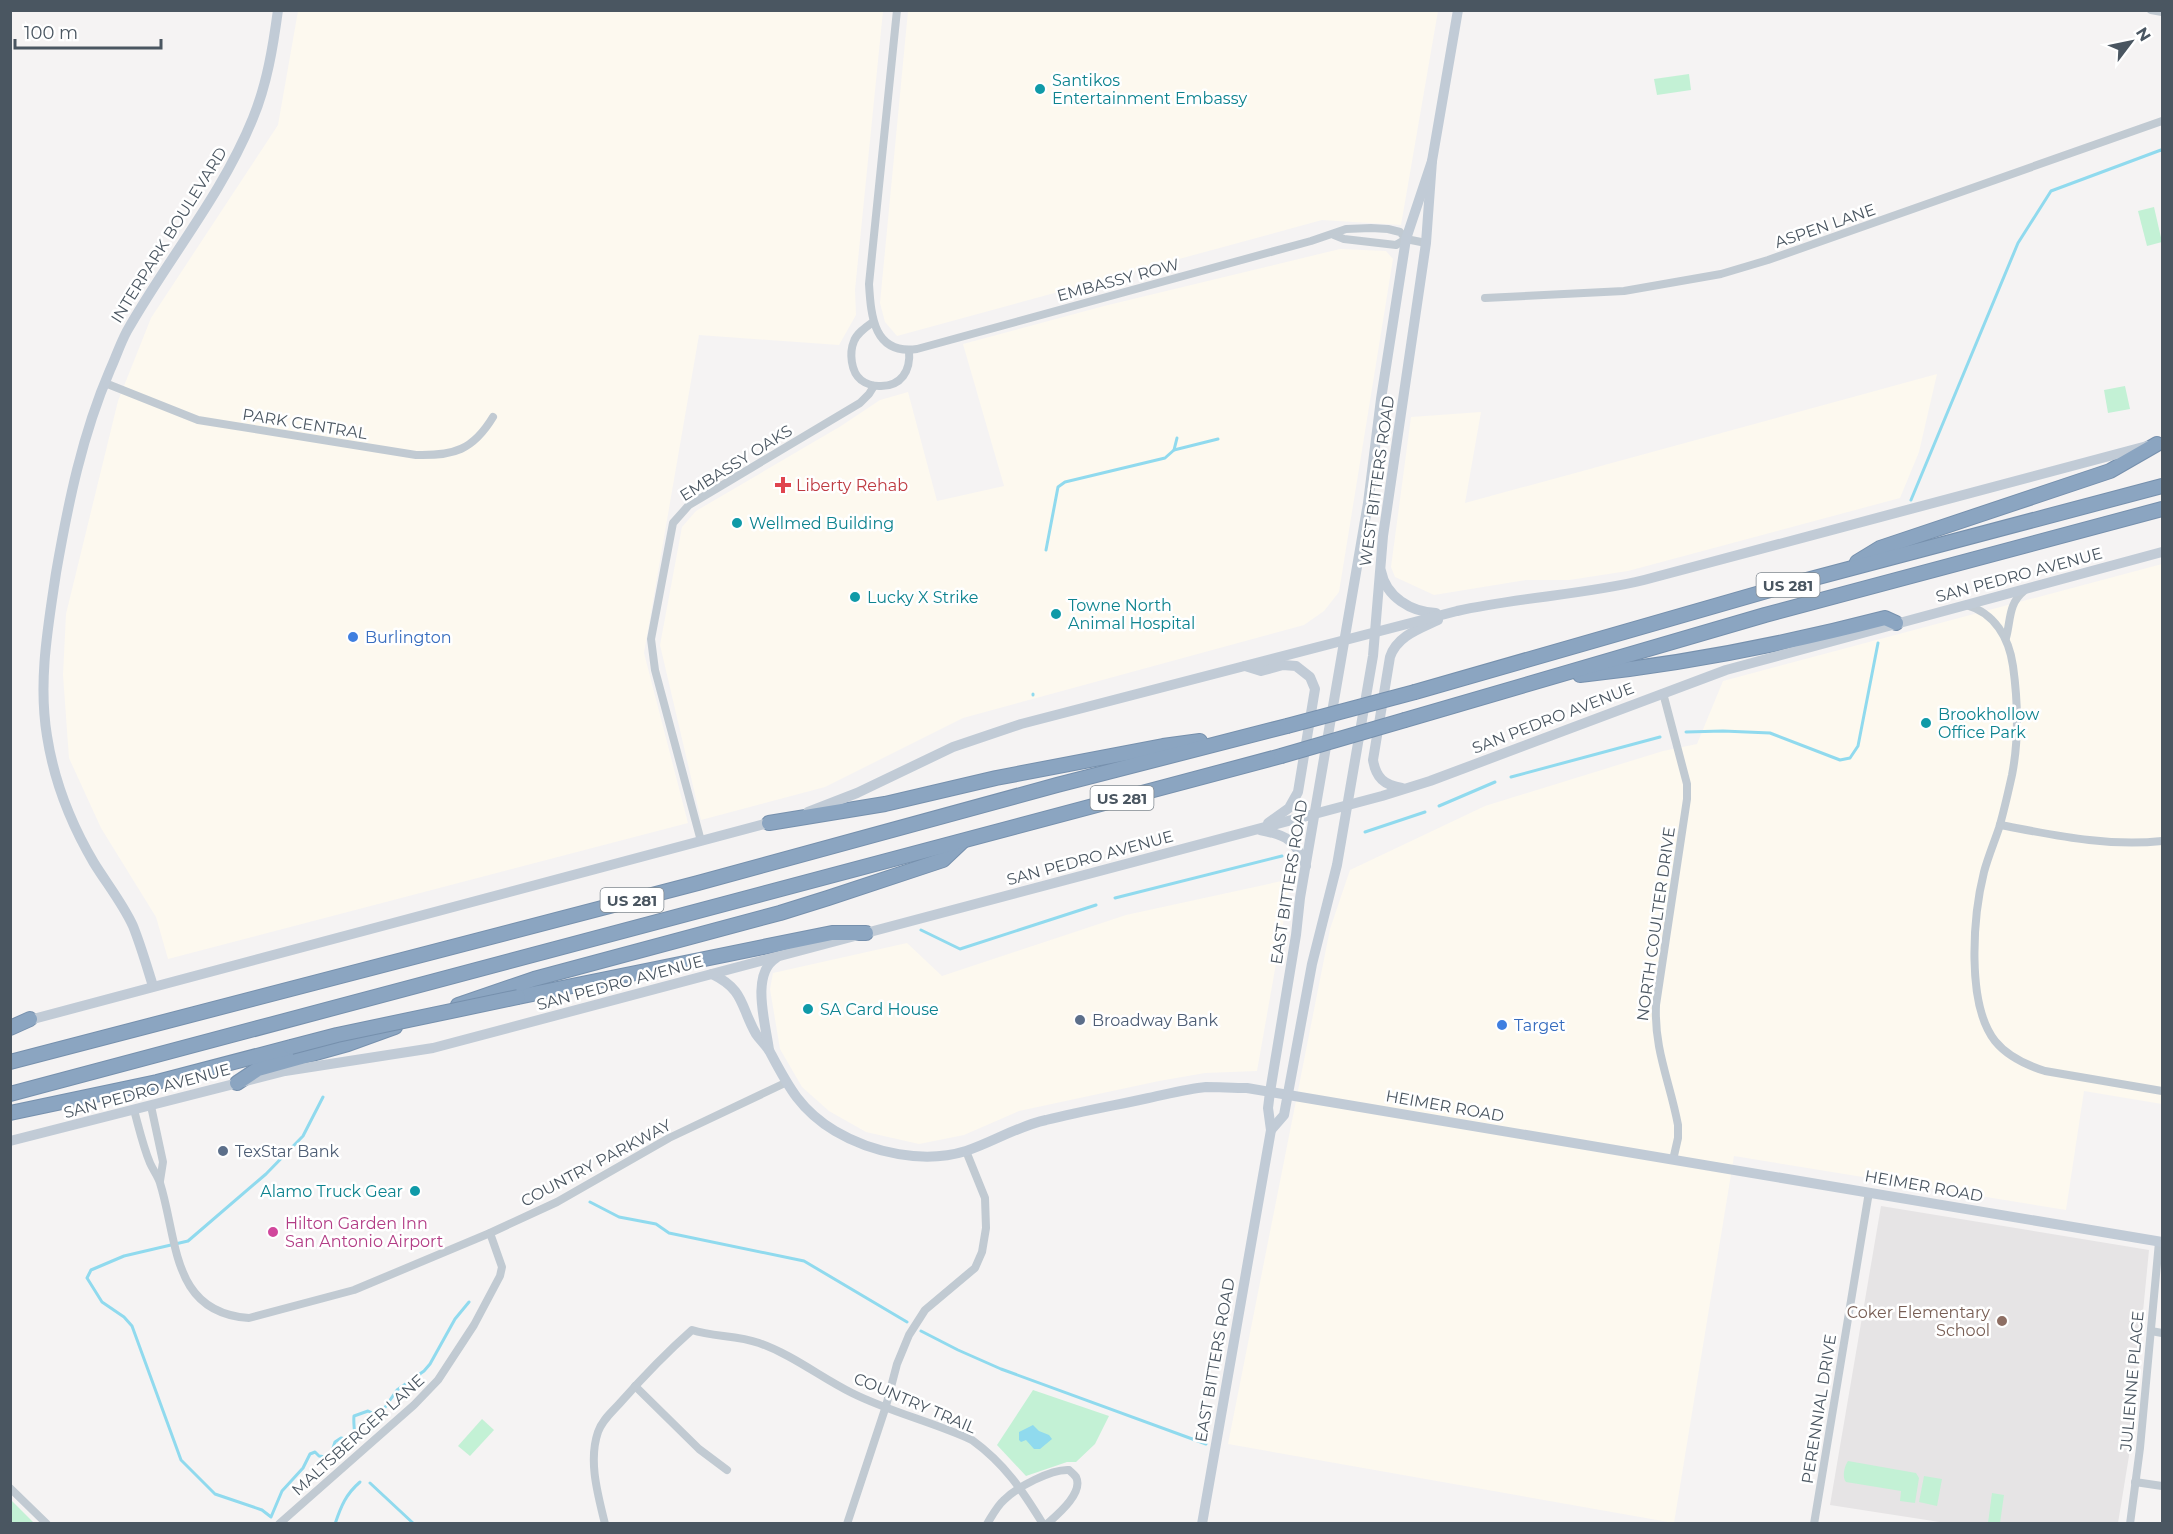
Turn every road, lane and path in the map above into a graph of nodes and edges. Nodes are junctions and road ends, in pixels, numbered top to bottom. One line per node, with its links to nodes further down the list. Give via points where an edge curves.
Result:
1 (278, 10): 14 (main road, INTERPARK BOULEVARD, via 266,80 238,152 125,334)
2 (897, 10): 12 (street, via 869,284)
3 (1458, 10): 7 (main road, WEST BITTERS ROAD)
4 (2151, 10): 5 (street)
5 (2163, 12)
6 (2163, 121): 11 (street, ASPEN LANE, via 1721,274 1624,291)
7 (1431, 161): 9 (main road, WEST BITTERS ROAD); 10 (main road, WEST BITTERS ROAD)
8 (1334, 235): 9 (street, EMBASSY ROW, via 1396,245); 9 (street, EMBASSY ROW, via 1346,229 1389,229); 13 (street, EMBASSY ROW)
9 (1406, 239): 10 (street, EMBASSY ROW); 29 (main road, WEST BITTERS ROAD)
10 (1426, 243): 21 (main road, WEST BITTERS ROAD)
11 (1485, 298)
12 (873, 322): 13 (street, via 885,342); 15 (street, via 861,330 851,355 861,380)
13 (909, 350): 15 (street, via 908,369 902,379 889,386)
14 (105, 383): 16 (street, PARK CENTRAL, via 198,420 416,455 445,454 466,447 482,435); 47 (main road, INTERPARK BOULEVARD, via 84,440 67,507 43,665 43,700 51,758 64,801 78,834 132,925)
15 (874, 386): 41 (street, EMBASSY OAKS, via 860,403 689,506 673,523 651,639 655,670)
16 (493, 417)
17 (2160, 443): 22 (highway, via 2110,471 1880,549); 25 (main road, via 1626,585)
18 (2163, 486): 22 (highway, US 281)
19 (2163, 509): 31 (highway, US 281, via 1753,618)
20 (2163, 552): 23 (main road, SAN PEDRO AVENUE)
21 (1380, 564): 25 (main road, via 1386,585 1405,604 1428,612); 27 (main road, WEST BITTERS ROAD)
22 (1839, 572): 33 (highway, US 281, bridge)
23 (2027, 588): 24 (main road, SAN PEDRO AVENUE); 28 (street, via 2012,606)
24 (1965, 605): 26 (main road, SAN PEDRO AVENUE); 28 (street, via 1986,613)
25 (1457, 611): 27 (main road); 34 (main road, via 1403,638 1390,657 1372,760 1382,781)
26 (1896, 623): 31 (highway, via 1885,618 1773,644 1620,671); 32 (main road, SAN PEDRO AVENUE, via 1726,670)
27 (1375, 631): 29 (main road); 35 (main road, WEST BITTERS ROAD)
28 (2006, 638): 38 (street, via 2016,688 2017,744)
29 (1346, 639): 30 (main road); 36 (main road, EAST BITTERS ROAD)
30 (1243, 666): 37 (main road, via 981,736 840,801); 39 (main road, via 1261,671 1296,666 1310,677 1315,689 1298,794 1287,810)
31 (1545, 679): 40 (highway, US 281, bridge, via 1281,756)
32 (1663, 693): 34 (main road, SAN PEDRO AVENUE); 64 (street, NORTH COULTER DRIVE, via 1687,784 1655,1028 1678,1125)
33 (1253, 735): 37 (highway, via 1163,746 885,804); 51 (highway, US 281)
34 (1406, 789): 35 (main road, SAN PEDRO AVENUE)
35 (1347, 805): 36 (main road, SAN PEDRO AVENUE); 57 (main road, EAST BITTERS ROAD)
36 (1315, 813): 39 (main road, SAN PEDRO AVENUE); 43 (main road, EAST BITTERS ROAD)
37 (769, 823): 41 (main road)
38 (2000, 825): 42 (street, via 2104,842); 54 (street, via 1984,872 1975,962 1978,1006 1994,1040 2015,1059 2045,1071)
39 (1257, 829): 43 (main road, via 1287,838); 44 (main road, SAN PEDRO AVENUE)
40 (964, 840): 52 (highway, via 943,860 780,913 512,986 348,1044 258,1069); 56 (highway, US 281)
41 (701, 841): 47 (main road)
42 (2163, 841)
43 (1306, 866): 55 (main road, EAST BITTERS ROAD)
44 (866, 933): 45 (main road, SAN PEDRO AVENUE); 60 (highway, bridge, via 832,933 337,1035 157,1082)
45 (782, 956): 46 (main road, SAN PEDRO AVENUE); 50 (main road, HEIMER ROAD, via 766,967 762,980)
46 (712, 974): 50 (main road, HEIMER ROAD, via 738,994 756,1034); 52 (main road, SAN PEDRO AVENUE, via 433,1048 285,1071)
47 (153, 986): 48 (main road)
48 (30, 1019): 49 (highway)
49 (10, 1026)
50 (769, 1051): 53 (main road, HEIMER ROAD)
51 (10, 1062)
52 (237, 1083): 58 (main road, SAN PEDRO AVENUE)
53 (785, 1083): 63 (main road, HEIMER ROAD, via 819,1121 867,1146 915,1155); 67 (street, COUNTRY PARKWAY, via 669,1138 557,1202)
54 (2163, 1091)
55 (1270, 1092): 57 (main road, HEIMER ROAD); 61 (main road, EAST BITTERS ROAD); 63 (main road, HEIMER ROAD, via 1205,1087 1177,1092 1044,1120)
56 (10, 1094)
57 (1288, 1095): 61 (main road, EAST BITTERS ROAD, via 1284,1115); 64 (main road, HEIMER ROAD)
58 (151, 1106): 59 (main road, SAN PEDRO AVENUE); 65 (street, COUNTRY PARKWAY, via 163,1162)
59 (134, 1110): 62 (main road, SAN PEDRO AVENUE); 65 (street, COUNTRY PARKWAY, via 150,1164)
60 (10, 1113)
61 (1271, 1130): 84 (main road, EAST BITTERS ROAD)
62 (10, 1141)
63 (966, 1151): 72 (street, via 985,1198 987,1222 982,1252 975,1268 925,1310 909,1335)
64 (1673, 1160): 66 (main road, HEIMER ROAD)
65 (160, 1181): 67 (street, COUNTRY PARKWAY, via 185,1281 203,1302 236,1317 249,1318 354,1290)
66 (1869, 1192): 68 (main road, HEIMER ROAD); 85 (street, PERENNIAL DRIVE)
67 (490, 1233): 79 (street, MALTSBERGER LANE, via 502,1268 500,1276 438,1380)
68 (2161, 1242): 69 (street, JULIENNE PLACE)
69 (2151, 1331): 70 (street); 74 (street, JULIENNE PLACE)
70 (2163, 1333)
71 (635, 1386): 72 (street, COUNTRY TRAIL, via 692,1330 772,1348 853,1393); 73 (street, via 704,1454); 80 (street, via 597,1434 594,1459)
72 (886, 1406): 77 (street, COUNTRY TRAIL, via 972,1440 1000,1462); 81 (street)
73 (728, 1470)
74 (2135, 1482): 75 (street); 86 (street, JULIENNE PLACE)
75 (2163, 1486)
76 (10, 1488): 78 (street)
77 (1021, 1488): 82 (street, via 1003,1501); 83 (street, COUNTRY TRAIL); 83 (street, COUNTRY TRAIL, via 1061,1469 1076,1477 1077,1484 1065,1509)
78 (47, 1524)
79 (279, 1524)
80 (604, 1524)
81 (848, 1524)
82 (987, 1524)
83 (1045, 1524)
84 (1202, 1524)
85 (1814, 1524)
86 (2130, 1524)

